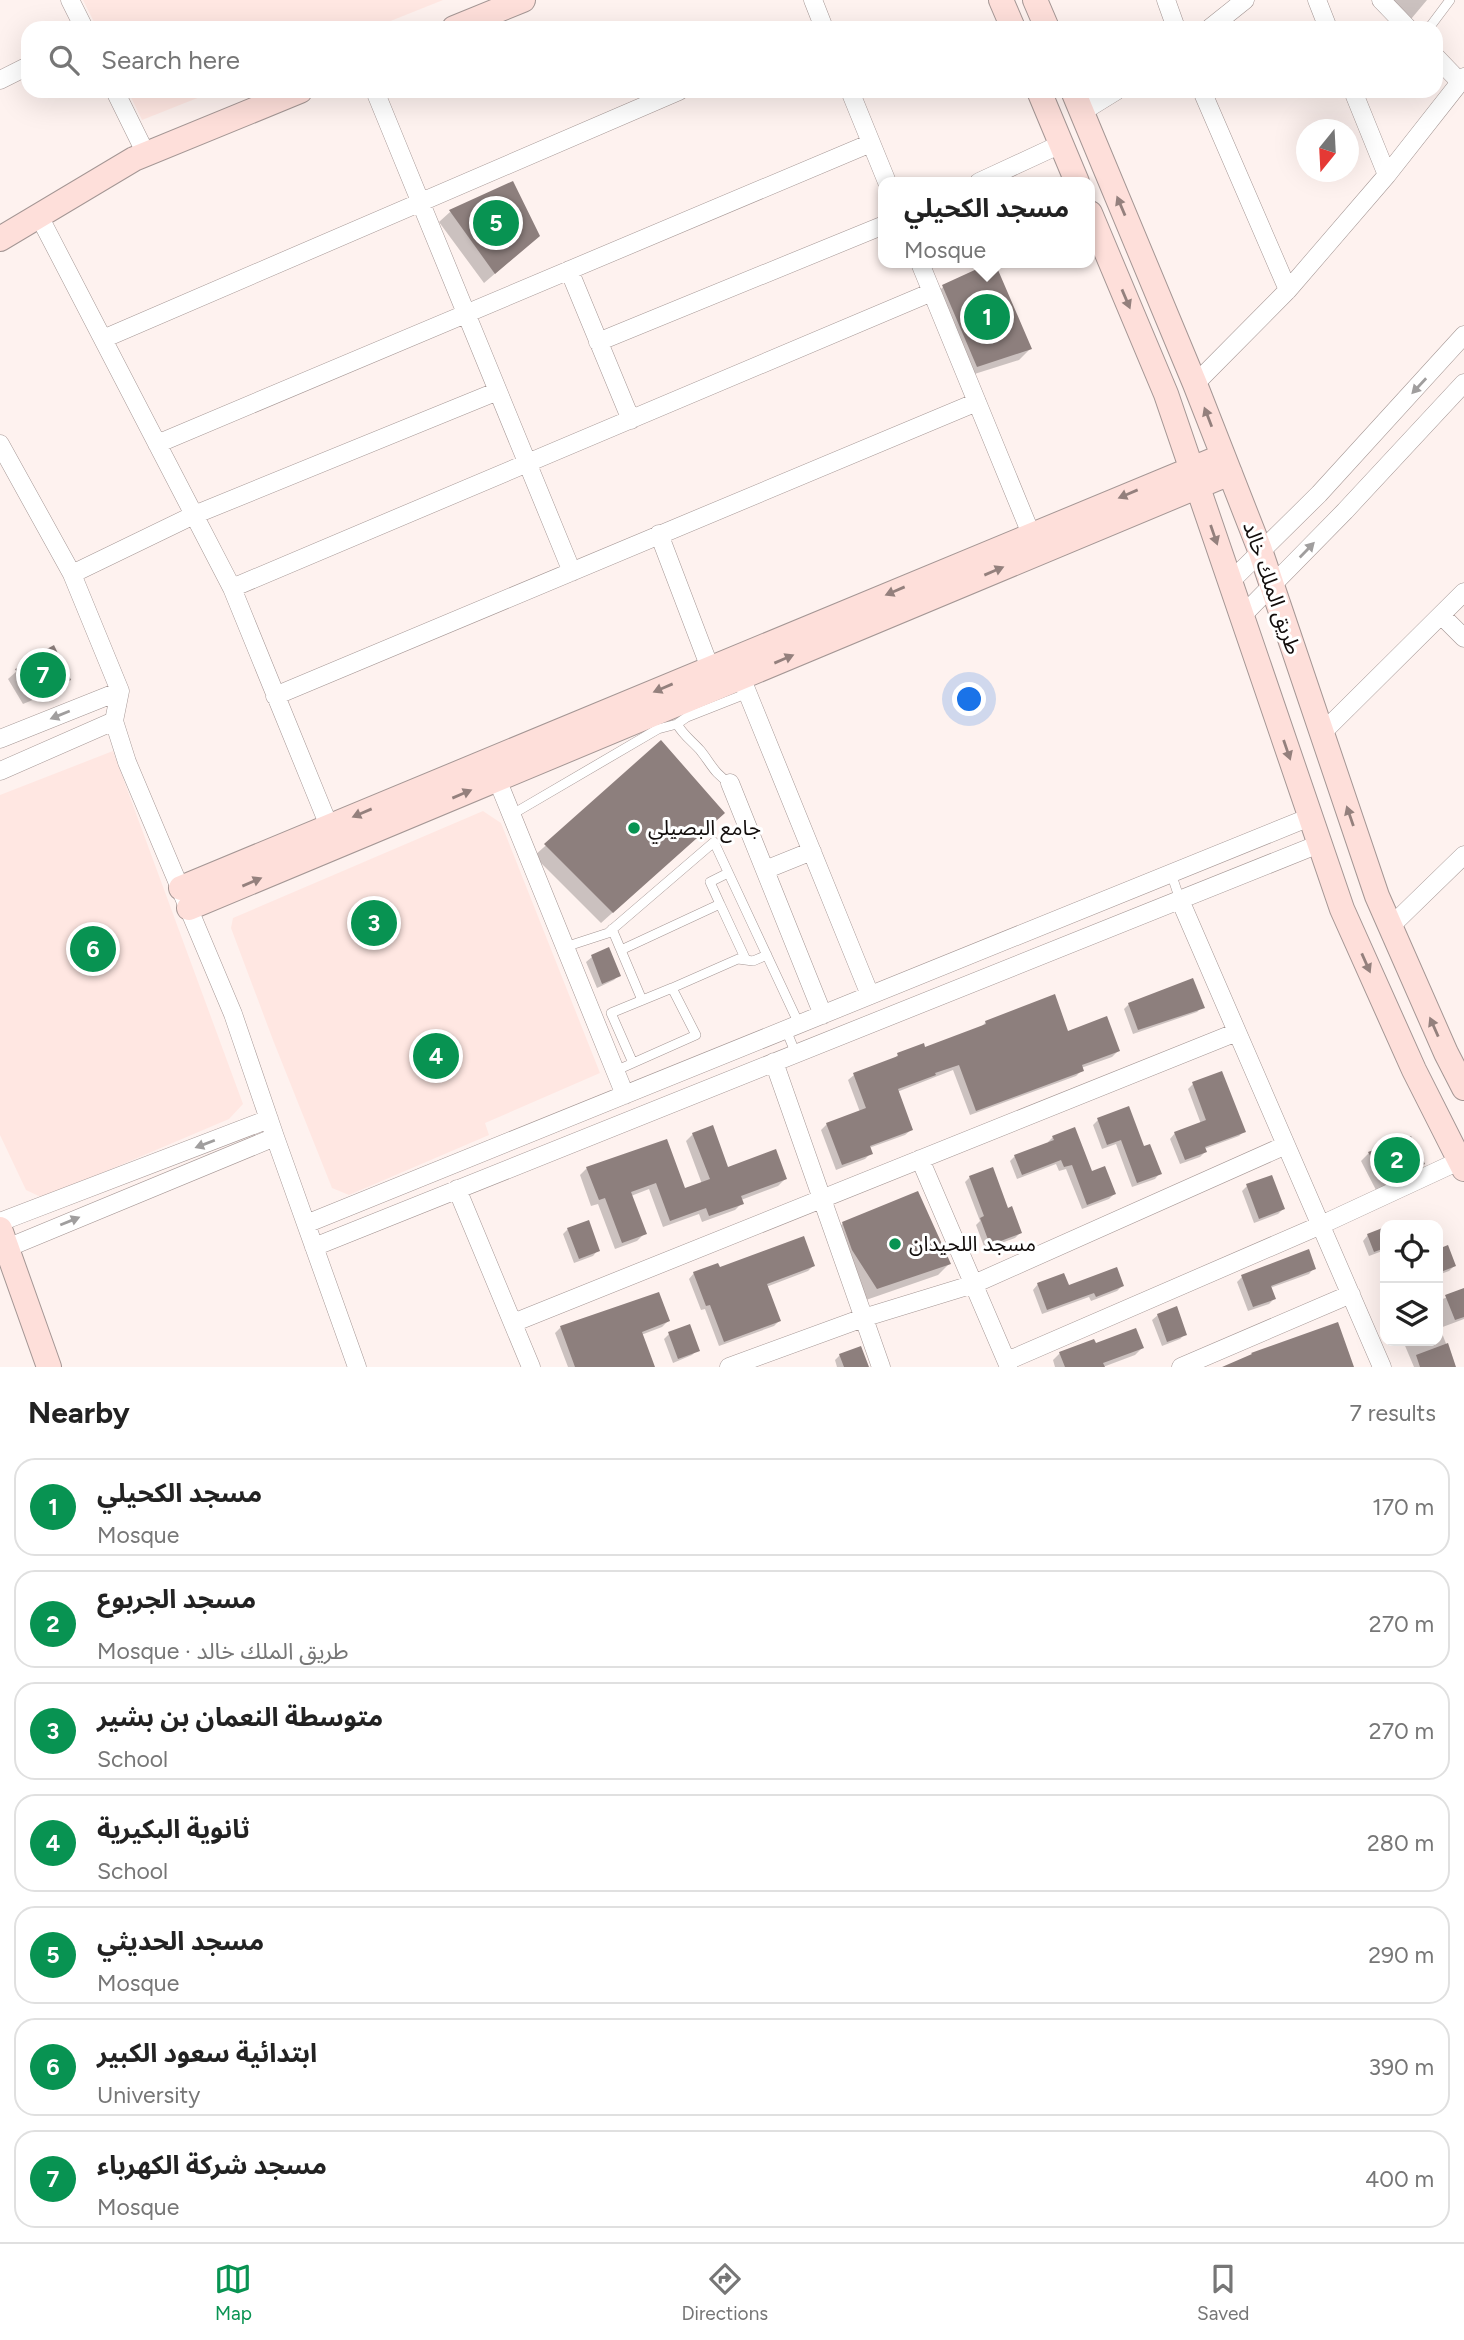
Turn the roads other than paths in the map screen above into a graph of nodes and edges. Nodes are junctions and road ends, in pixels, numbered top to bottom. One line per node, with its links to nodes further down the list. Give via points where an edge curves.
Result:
1 (70, 0): 11 (street)
2 (523, 0): 12 (street)
3 (813, 0): 13 (street)
4 (1001, 0): 14 (street)
5 (1035, 0): 15 (street)
6 (1166, 0): 16 (street)
7 (1245, 0): 17 (street)
8 (1317, 0): 18 (street)
9 (1381, 0): 19 (street)
10 (1450, 0): 20 (lane)
11 (80, 21)
12 (471, 21)
13 (821, 21)
14 (1010, 21)
15 (1044, 21)
16 (1174, 21)
17 (1219, 21)
18 (1325, 21)
19 (1401, 21)
20 (1434, 21)
21 (1443, 63): 23 (street)
22 (21, 70): 24 (street)
23 (1462, 79): 37 (street)
24 (0, 80)
25 (118, 98): 36 (street)
26 (283, 98): 36 (street)
27 (378, 98): 41 (street)
28 (663, 98): 41 (street)
29 (853, 98): 34 (street)
30 (1042, 98): 35 (street)
31 (1205, 98): 48 (street)
32 (1356, 98): 37 (street)
33 (1077, 102): 55 (street, طريق الملك خالد, one-way to 33)
34 (871, 144): 38 (street); 47 (street)
35 (1061, 144): 39 (street); 40 (street)
36 (146, 154): 42 (street)
37 (1387, 175): 48 (street)
38 (885, 177)
39 (990, 177)
40 (1075, 177)
41 (421, 202): 50 (street); 52 (street)
42 (39, 216): 45 (street); 52 (street)
43 (1095, 225): 63 (street, one-way to 63, via 1166,394)
44 (878, 227): 53 (street)
45 (0, 239)
46 (922, 268): 49 (street)
47 (569, 270): 50 (street); 53 (street)
48 (1288, 290): 55 (street)
49 (932, 292): 57 (street); 58 (street)
50 (466, 314): 56 (street); 60 (street)
51 (1464, 335): 67 (street, one-way to 67, via 1319,494)
52 (103, 339): 60 (street)
53 (598, 342): 58 (street)
54 (1464, 383): 71 (street, one-way to 54)
55 (1195, 384): 62 (street, طريق الملك خالد, one-way to 55)
56 (498, 391): 61 (street); 64 (street)
57 (977, 402): 65 (street); 66 (street)
58 (631, 420): 61 (street)
59 (0, 444): 69 (street)
60 (157, 444): 64 (street)
61 (528, 463): 68 (street); 72 (street)
62 (1226, 465): 63 (street); 67 (street, طريق الملك خالد)
63 (1194, 477): 66 (street, one-way to 66); 70 (street, one-way to 70); 78 (street, one-way to 63)
64 (194, 515): 69 (street); 72 (street)
65 (659, 534): 68 (street); 77 (street)
66 (1031, 534): 77 (street, one-way to 77)
67 (1260, 550): 70 (street); 71 (street, طريق الملك خالد)
68 (572, 572): 80 (street)
69 (72, 574): 79 (street)
70 (1230, 582): 75 (street)
71 (1272, 585): 75 (street); 84 (street, طريق الملك خالد)
72 (232, 588): 80 (street)
73 (1464, 592): 74 (street)
74 (1441, 615): 76 (street); 84 (street)
75 (1242, 616): 90 (street, one-way to 90)
76 (1464, 638)
77 (710, 668): 83 (street, one-way to 83)
78 (745, 685): 82 (lane); 83 (street); 93 (street)
79 (120, 691): 81 (street); 85 (street, one-way to 85)
80 (275, 696): 91 (street)
81 (114, 721): 86 (street); 98 (street)
82 (677, 724): 88 (lane, via 719,778); 89 (lane, via 657,729)
83 (595, 727): 87 (street); 91 (street, one-way to 91)
84 (1322, 733): 101 (street, طريق الملك خالد, one-way to 84)
85 (0, 739)
86 (0, 771)
87 (497, 779): 89 (street); 98 (street, one-way to 87)
88 (730, 783): 95 (street)
89 (511, 815): 103 (street)
90 (1310, 817): 92 (street); 97 (street)
91 (329, 826): 98 (street)
92 (1320, 844): 99 (street); 123 (street, one-way to 123, via 1342,909)
93 (812, 851): 95 (street); 108 (street)
94 (1464, 855): 101 (street)
95 (765, 870): 110 (street)
96 (728, 873): 100 (lane, via 710,882); 102 (lane, via 714,842); 105 (lane)
97 (1171, 873): 99 (lane); 108 (street)
98 (185, 898): 119 (street, via 233,1014)
99 (1180, 900): 112 (street); 113 (street)
100 (720, 904): 104 (lane); 106 (lane)
101 (1390, 927): 117 (street, طريق الملك خالد, one-way to 101)
102 (612, 929): 103 (lane); 104 (lane)
103 (565, 947): 116 (street)
104 (621, 950): 109 (lane)
105 (767, 955): 106 (lane); 111 (lane)
106 (746, 960): 107 (lane, via 738,959)
107 (673, 988): 109 (lane); 115 (lane, via 696,1035)
108 (870, 995): 110 (street)
109 (642, 1000): 115 (lane, via 611,1013)
110 (823, 1015): 111 (street)
111 (792, 1027): 113 (lane); 118 (street)
112 (1237, 1032): 121 (street); 122 (street)
113 (796, 1054): 114 (street)
114 (774, 1062): 124 (street); 125 (street)
115 (633, 1063): 116 (lane)
116 (615, 1071): 118 (street)
117 (1464, 1088)
118 (625, 1095): 127 (street)
119 (269, 1119): 120 (street); 126 (street, one-way to 126)
120 (275, 1137): 127 (street); 129 (street, one-way to 120)
121 (1286, 1145): 128 (street); 131 (street)
122 (920, 1159): 125 (street); 131 (street)
123 (1462, 1165): 128 (street)
124 (457, 1189): 130 (street); 134 (street)
125 (821, 1199): 133 (street); 134 (street)
126 (0, 1222)
127 (306, 1224): 130 (street)
128 (1321, 1225): 132 (street); 135 (street)
129 (4, 1238): 136 (street)
130 (314, 1247): 137 (street)
131 (974, 1284): 133 (street); 135 (street)
132 (1351, 1294): 141 (street); 142 (street)
133 (863, 1318): 139 (street); 140 (street)
134 (513, 1323): 138 (street)
135 (1008, 1364)
136 (49, 1367)
137 (357, 1367)
138 (531, 1367)
139 (729, 1367)
140 (881, 1367)
141 (1181, 1367)
142 (1382, 1367)

